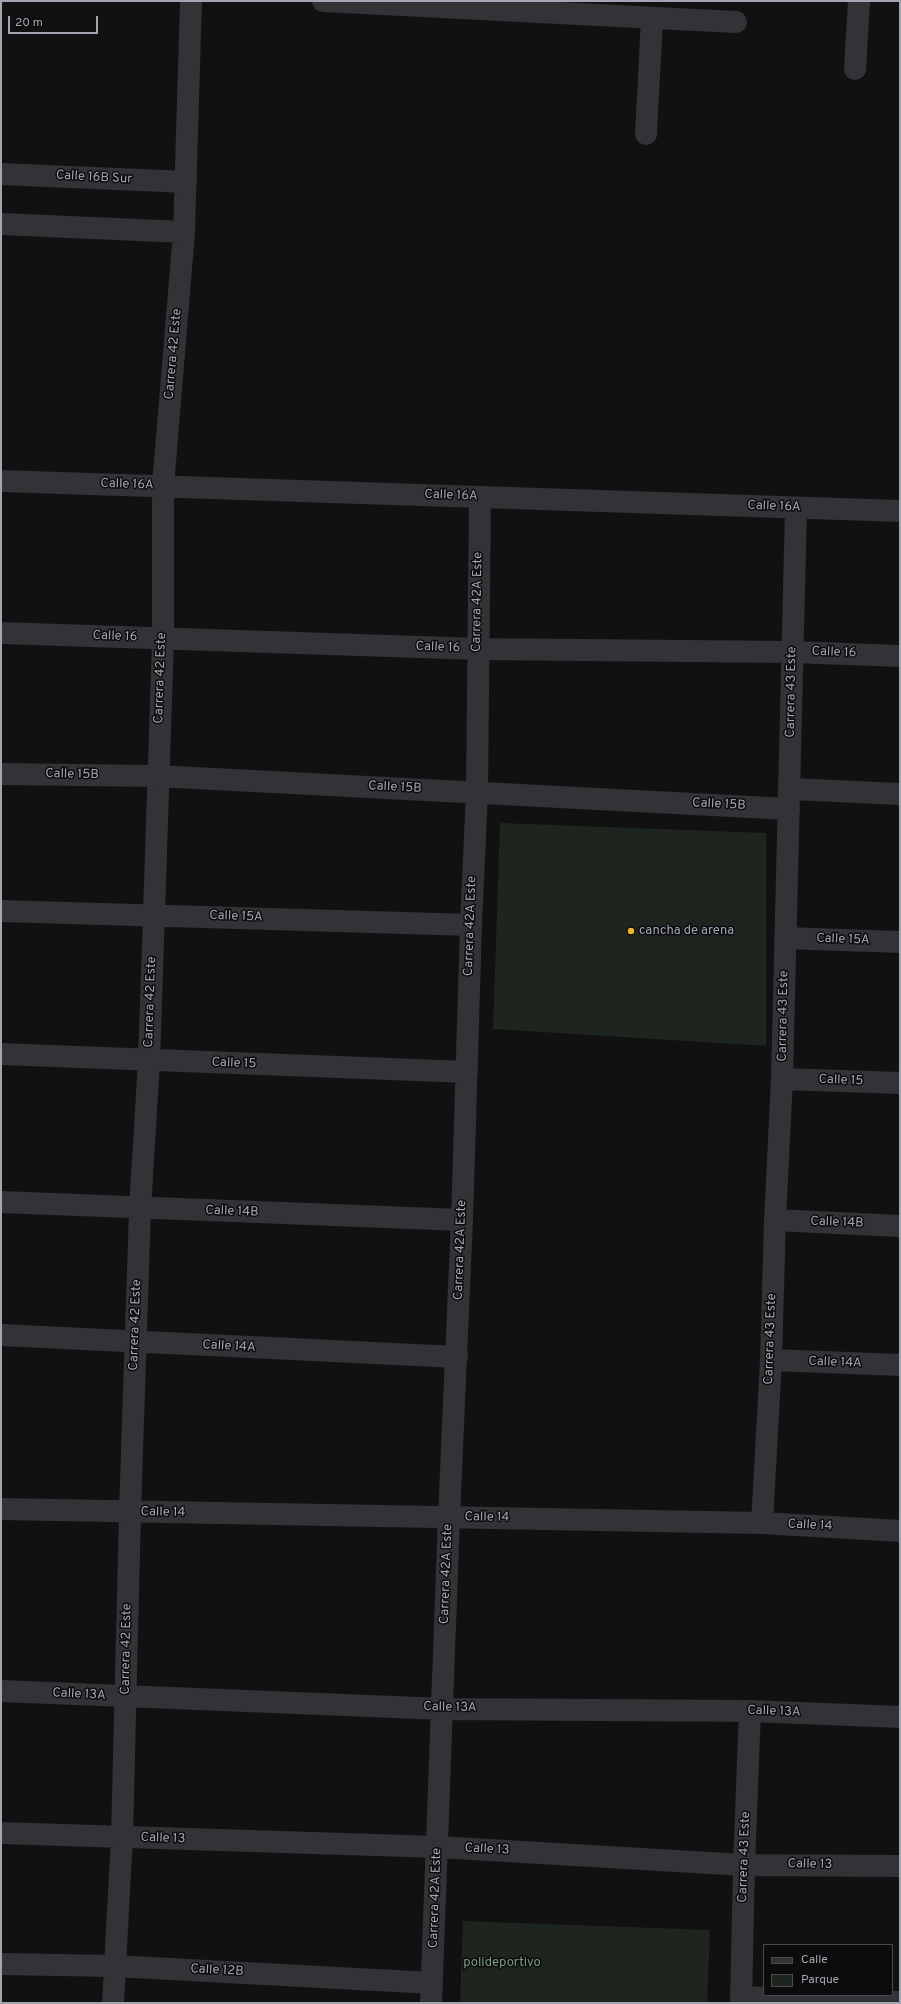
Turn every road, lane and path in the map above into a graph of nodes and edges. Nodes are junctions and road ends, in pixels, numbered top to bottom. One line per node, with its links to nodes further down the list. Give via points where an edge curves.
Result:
1 (191, 1): 9 (street, Carrera 42 Este)
2 (323, 1): 4 (street)
3 (859, 1): 6 (street)
4 (652, 19): 5 (street); 7 (street)
5 (736, 22)
6 (855, 68)
7 (646, 134)
8 (1, 174): 9 (street, Calle 16B Sur)
9 (186, 182): 11 (street, Carrera 42 Este)
10 (1, 224): 11 (street)
11 (184, 232): 13 (street, Carrera 42 Este)
12 (1, 481): 13 (street, Calle 16A)
13 (163, 486): 14 (street, Calle 16A); 18 (street, Carrera 42 Este)
14 (480, 497): 15 (street, Calle 16A); 19 (street, Carrera 42A Este)
15 (796, 508): 16 (street, Calle 16A); 20 (street, Carrera 43 Este)
16 (900, 512)
17 (1, 633): 18 (street, Calle 16)
18 (163, 639): 19 (street, Calle 16); 23 (street, Carrera 42 Este)
19 (478, 649): 20 (street, Calle 16); 24 (street, Carrera 42A Este)
20 (792, 652): 21 (street, Calle 16); 26 (street, Carrera 43 Este)
21 (900, 656)
22 (1, 774): 23 (street, Calle 15B)
23 (157, 776): 24 (street, Calle 15B); 28 (street, Carrera 42 Este)
24 (477, 792): 26 (street, Calle 15B); 29 (street, Carrera 42A Este)
25 (900, 794): 26 (street, Calle 15B)
26 (790, 799): 30 (street, Carrera 43 Este)
27 (1, 911): 28 (street, Calle 15A)
28 (154, 914): 29 (street, Calle 15A); 33 (street, Carrera 42 Este)
29 (471, 925): 34 (street, Carrera 42A Este)
30 (785, 938): 31 (street, Calle 15A); 35 (street, Carrera 43 Este)
31 (900, 942)
32 (1, 1054): 33 (street, Calle 15)
33 (149, 1061): 34 (street, Calle 15); 38 (street, Carrera 42 Este)
34 (467, 1072): 39 (street, Carrera 42A Este)
35 (782, 1079): 36 (street, Calle 15); 40 (street, Carrera 43 Este)
36 (900, 1083)
37 (1, 1202): 38 (street, Calle 14B)
38 (140, 1209): 39 (street, Calle 14B); 43 (street, Carrera 42 Este)
39 (462, 1220): 44 (street, Carrera 42A Este)
40 (775, 1220): 41 (street, Calle 14B); 45 (street, Carrera 43 Este)
41 (900, 1226)
42 (1, 1335): 43 (street, Calle 14A)
43 (136, 1343): 44 (street, Calle 14A); 48 (street, Carrera 42 Este)
44 (457, 1357): 49 (street, Carrera 42A Este)
45 (771, 1360): 46 (street, Calle 14A); 50 (street, Carrera 43 Este)
46 (900, 1366)
47 (1, 1509): 48 (street, Calle 14)
48 (130, 1512): 49 (street, Calle 14); 53 (street, Carrera 42 Este)
49 (449, 1517): 50 (street, Calle 14); 54 (street, Carrera 42A Este)
50 (762, 1523): 51 (street, Calle 14)
51 (900, 1531)
52 (1, 1691): 53 (street, Calle 13A)
53 (126, 1697): 54 (street, Calle 13A); 58 (street, Carrera 42 Este)
54 (443, 1709): 55 (street, Calle 13A); 59 (street, Carrera 42A Este)
55 (750, 1711): 56 (street, Calle 13A); 60 (street, Carrera 43 Este)
56 (900, 1717)
57 (1, 1833): 58 (street, Calle 13)
58 (122, 1837): 59 (street, Calle 13); 63 (street, Carrera 42 Este)
59 (438, 1847): 60 (street, Calle 13); 64 (street, Carrera 42A Este)
60 (744, 1865): 61 (street, Calle 13); 65 (street, Carrera 43 Este)
61 (900, 1866)
62 (1, 1964): 63 (street, Calle 12B)
63 (114, 1966): 64 (street, Calle 12B); 67 (street, Carrera 42 Este)
64 (432, 1993)
65 (741, 2000): 66 (street)
66 (900, 2002)
67 (113, 2003)

